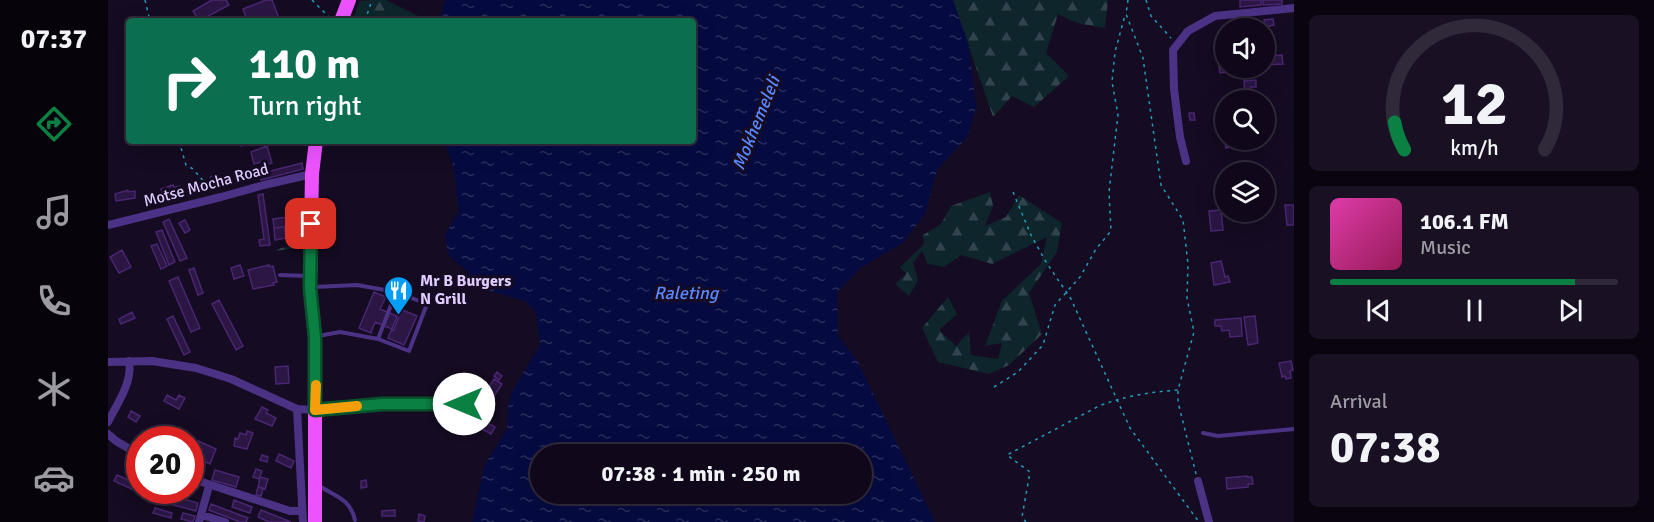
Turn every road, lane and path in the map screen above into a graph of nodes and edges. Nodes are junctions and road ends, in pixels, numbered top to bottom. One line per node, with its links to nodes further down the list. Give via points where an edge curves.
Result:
1 (145, 0): 9 (path)
2 (312, 0): 10 (path)
3 (349, 0): 11 (main road)
4 (372, 0): 12 (path)
5 (1128, 0): 8 (path)
6 (1146, 0): 13 (path, via 1151,16)
7 (1294, 8): 13 (street, via 1215,16 1188,31)
8 (1126, 14): 24 (path, via 1115,52 1112,82 1118,115 1109,192 1111,231); 30 (path, via 1143,58 1161,185 1183,220 1187,298 1194,332)
9 (149, 18)
10 (330, 18)
11 (342, 18)
12 (365, 18)
13 (1175, 48): 16 (street, via 1174,89)
14 (180, 144): 19 (path, via 186,165)
15 (316, 144): 17 (main road)
16 (1186, 160)
17 (312, 174): 19 (street, Motse Mocha Road); 22 (main road)
18 (1013, 192): 24 (path, via 1031,235)
19 (221, 197): 20 (street, Motse Mocha Road)
20 (108, 225)
21 (280, 275): 22 (lane)
22 (310, 282): 23 (lane); 25 (main road)
23 (396, 292): 26 (lane); 26 (lane, via 427,304 409,351)
24 (1067, 293): 29 (path, via 1055,305 1043,345 1018,372); 31 (path)
25 (315, 337): 26 (lane, via 340,332); 34 (main road)
26 (378, 339)
27 (129, 361): 28 (street); 33 (street, via 196,368); 35 (street, via 127,384)
28 (108, 362)
29 (994, 387)
30 (1178, 390): 31 (path); 40 (path)
31 (1115, 400): 50 (path, via 1007,455 1030,472 1022,517); 51 (path, via 1130,428)
32 (464, 404): 34 (lane, via 382,404)
33 (297, 409): 34 (street); 44 (street)
34 (315, 410): 41 (main road)
35 (108, 422)
36 (1294, 429): 37 (lane, via 1218,436)
37 (1203, 433)
38 (108, 434): 39 (street)
39 (126, 447)
40 (1198, 481): 52 (street)
41 (315, 483): 46 (lane, via 342,499); 49 (main road)
42 (204, 484): 43 (street)
43 (209, 486): 44 (street, via 290,511); 45 (street)
44 (302, 511): 48 (street)
45 (200, 518): 47 (street)
46 (355, 520)
47 (225, 522)
48 (303, 522)
49 (315, 522)
50 (1026, 522)
51 (1199, 522)
52 (1209, 522)

